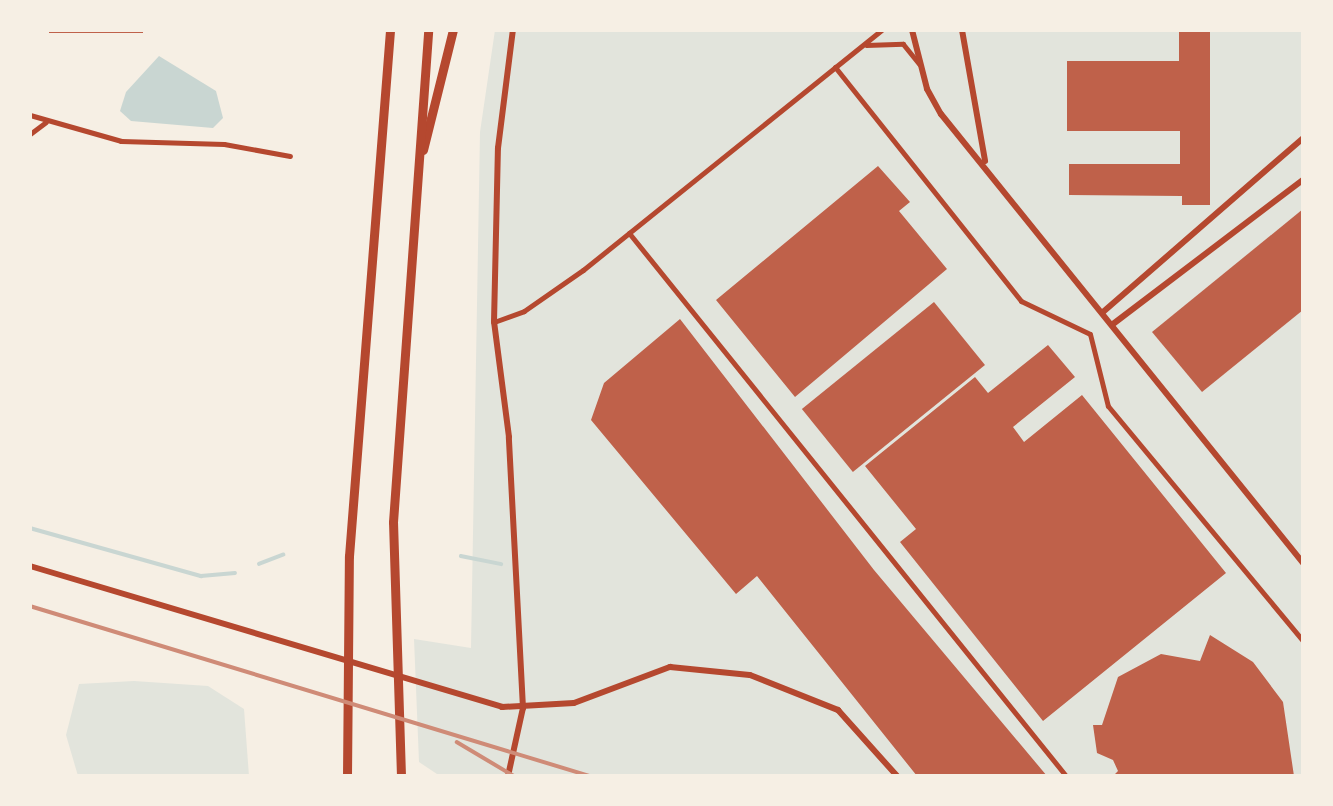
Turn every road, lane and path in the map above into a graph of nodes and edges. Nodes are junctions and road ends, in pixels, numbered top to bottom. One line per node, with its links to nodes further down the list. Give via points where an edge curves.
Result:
1 (390, 30): 27 (highway, via 346,612)
2 (428, 30): 17 (highway)
3 (453, 30): 17 (highway)
4 (513, 30): 21 (street, via 498,148)
5 (882, 30): 8 (street)
6 (912, 30): 9 (street)
7 (962, 30): 16 (street)
8 (860, 47): 9 (street, via 894,41 911,51); 10 (street)
9 (919, 65): 16 (street, via 941,114)
10 (835, 67): 19 (street); 25 (street, via 1021,301 1090,334 1108,406)
11 (30, 115): 12 (street)
12 (46, 122): 13 (street); 15 (street, via 121,141 212,143)
13 (30, 134)
14 (1303, 138): 20 (street)
15 (289, 156)
16 (985, 161): 20 (street)
17 (417, 172): 28 (highway, via 397,439 394,627)
18 (1303, 180): 22 (street)
19 (629, 233): 21 (street, via 524,311); 31 (street)
20 (1103, 312): 22 (street)
21 (494, 322): 26 (street, via 509,437 511,548)
22 (1113, 324): 23 (street)
23 (1303, 563)
24 (30, 566): 26 (street, via 452,694)
25 (1303, 641)
26 (523, 708): 29 (street); 30 (street, via 574,703 670,667 750,675 838,710)
27 (347, 776)
28 (401, 776)
29 (508, 776)
30 (897, 776)
31 (1066, 776)

